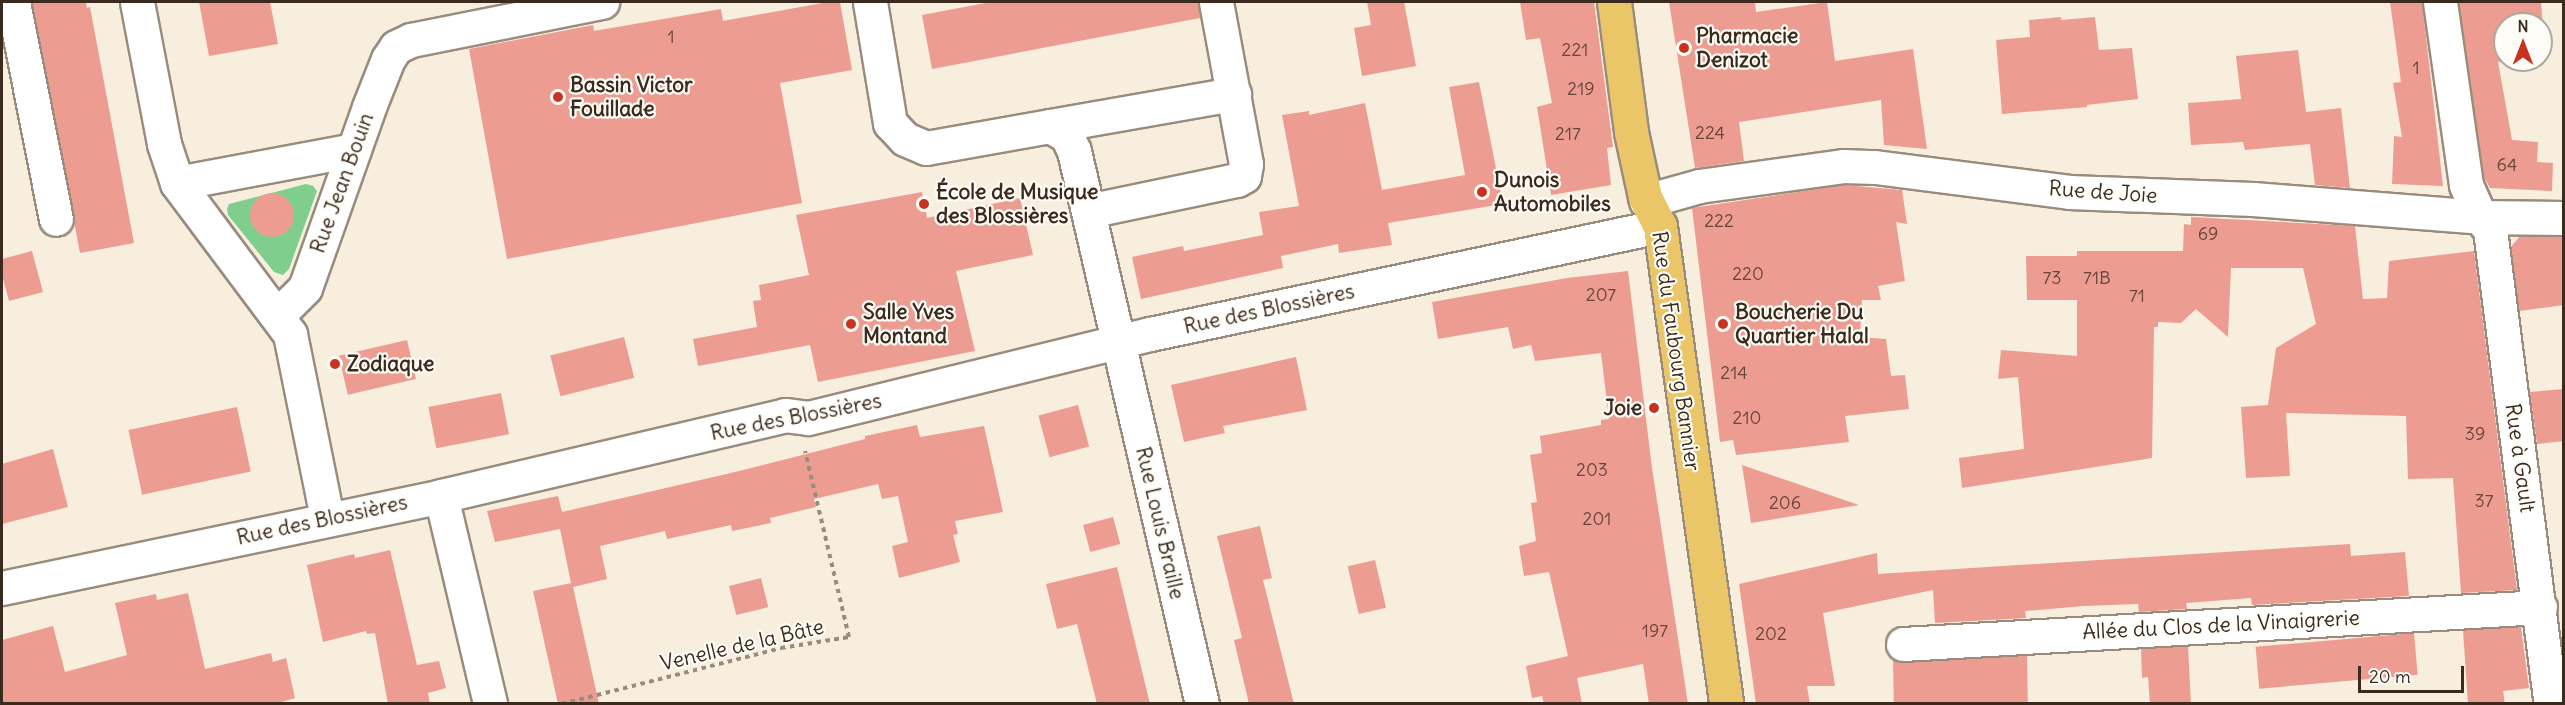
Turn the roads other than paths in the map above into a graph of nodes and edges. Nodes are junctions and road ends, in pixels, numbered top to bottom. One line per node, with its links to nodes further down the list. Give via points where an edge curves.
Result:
1 (13, 2): 16 (street)
2 (136, 2): 11 (street, via 164,144)
3 (602, 2): 10 (street, Rue Jean Bouin, via 411,40 396,47)
4 (870, 2): 9 (street, via 890,123 905,140 926,148)
5 (1216, 2): 8 (street)
6 (1614, 2): 13 (main road, Rue du Faubourg Bannier, via 1631,132)
7 (2440, 2): 14 (street, Rue à Gault, via 2466,184)
8 (1234, 94): 9 (street); 12 (street, via 1246,164 1244,176)
9 (1050, 126): 12 (street, Rue Louis Braille, via 1067,136 1074,151)
10 (354, 150): 11 (street); 17 (street, Rue Jean Bouin, via 305,288)
11 (177, 183): 17 (street)
12 (1088, 211): 18 (street, Rue Louis Braille)
13 (1653, 214): 14 (street, Rue de Joie, via 1699,186 1843,166 2069,192 2253,199); 18 (street, Rue des Blossières); 26 (main road, Rue du Faubourg Bannier)
14 (2480, 217): 15 (street, Rue de Joie); 22 (street, Rue à Gault, via 2490,230)
15 (2564, 218)
16 (56, 219)
17 (278, 315): 20 (street, via 294,346)
18 (1118, 342): 19 (street, Rue des Blossières, via 808,418 785,416); 25 (street, Rue Louis Braille)
19 (441, 496): 20 (street, Rue des Blossières); 24 (street)
20 (327, 518): 21 (street, Rue des Blossières)
21 (2, 588)
22 (2540, 607): 23 (street, Allée du Clos de la Vinaigrerie); 27 (street, Rue à Gault)
23 (1903, 644)
24 (490, 704)
25 (1202, 704)
26 (1726, 704)
27 (2551, 704)

